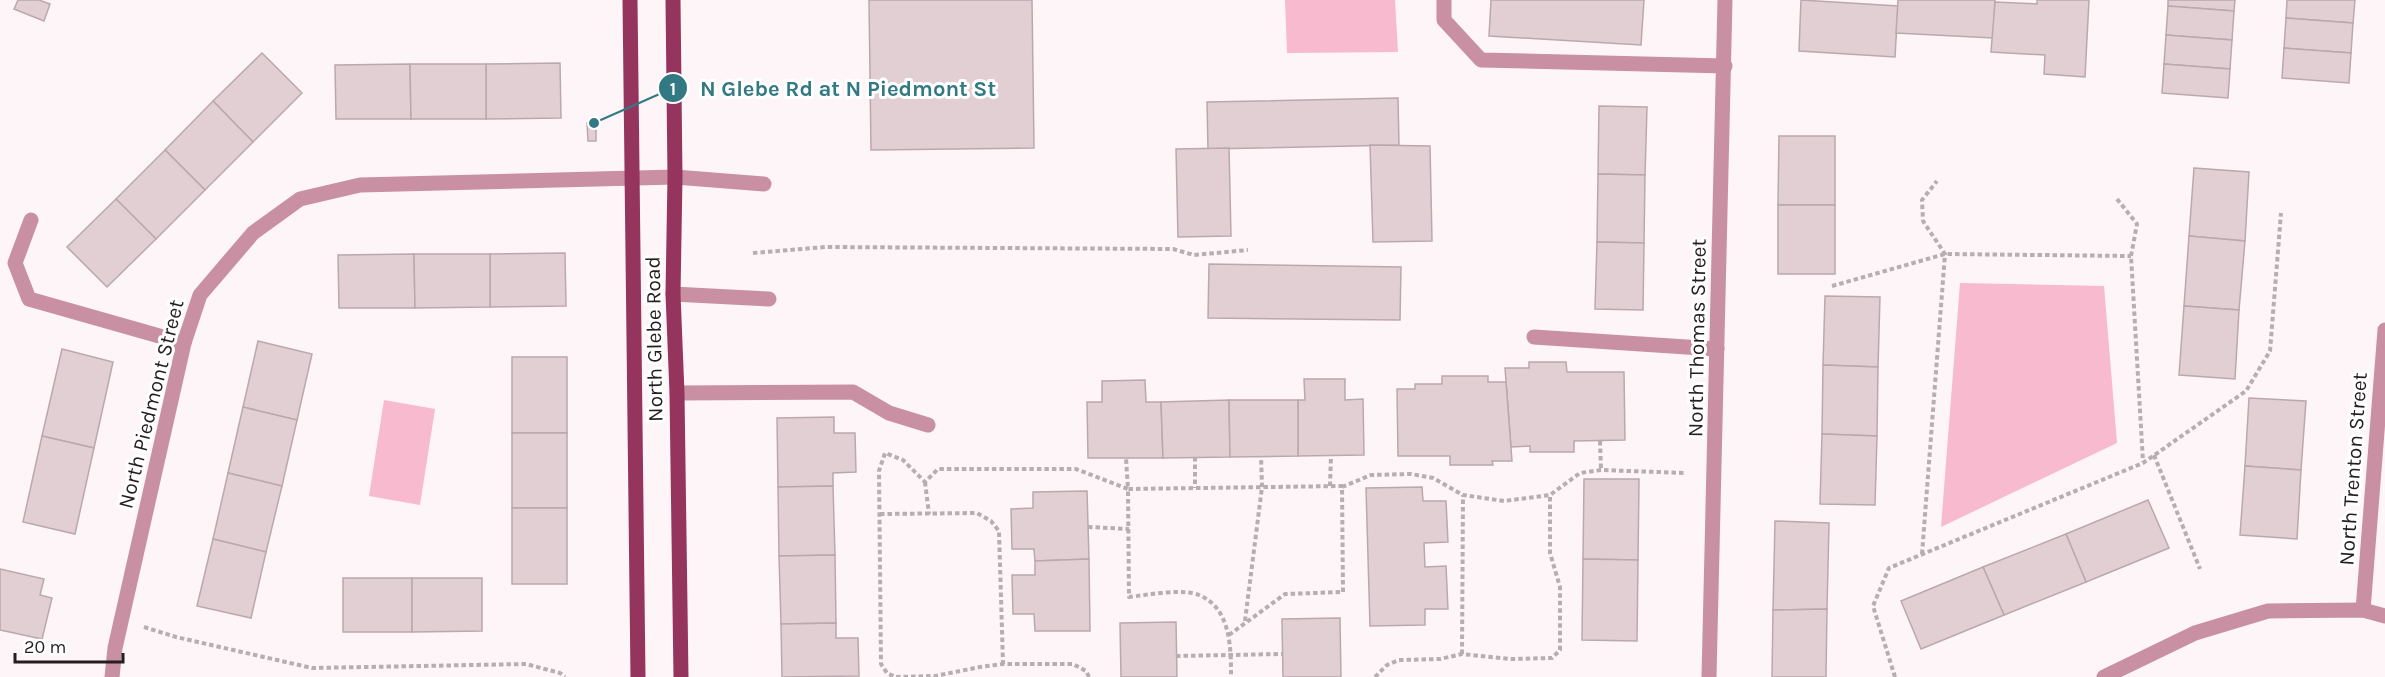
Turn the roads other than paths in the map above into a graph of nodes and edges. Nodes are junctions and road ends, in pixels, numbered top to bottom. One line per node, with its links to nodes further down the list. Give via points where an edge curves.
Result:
1 (630, 0): 6 (main road, North Glebe Road)
2 (673, 0): 7 (main road, North Glebe Road)
3 (1444, 0): 5 (street, via 1444,20 1480,60)
4 (1725, 0): 5 (street, North Thomas Street)
5 (1725, 66): 15 (street, North Thomas Street)
6 (631, 177): 7 (street, North Piedmont Street); 14 (street, North Piedmont Street, via 360,185 300,199 253,233 200,295); 21 (main road, North Glebe Road)
7 (675, 177): 8 (street, North Piedmont Street); 10 (main road, North Glebe Road)
8 (764, 184)
9 (31, 220): 14 (street, via 15,263 29,299)
10 (673, 294): 11 (street); 16 (main road, North Glebe Road)
11 (769, 299)
12 (2385, 330): 18 (street, North Trenton Street)
13 (1534, 337): 15 (street)
14 (184, 343): 20 (street, North Piedmont Street, via 121,619)
15 (1717, 349): 23 (street, North Thomas Street)
16 (677, 393): 17 (street, via 854,392 890,414); 22 (main road, North Glebe Road)
17 (928, 425)
18 (2363, 610): 19 (street); 24 (street, via 2268,611 2195,633)
19 (2385, 616)
20 (112, 677)
21 (638, 677)
22 (681, 677)
23 (1709, 677)
24 (2104, 677)

